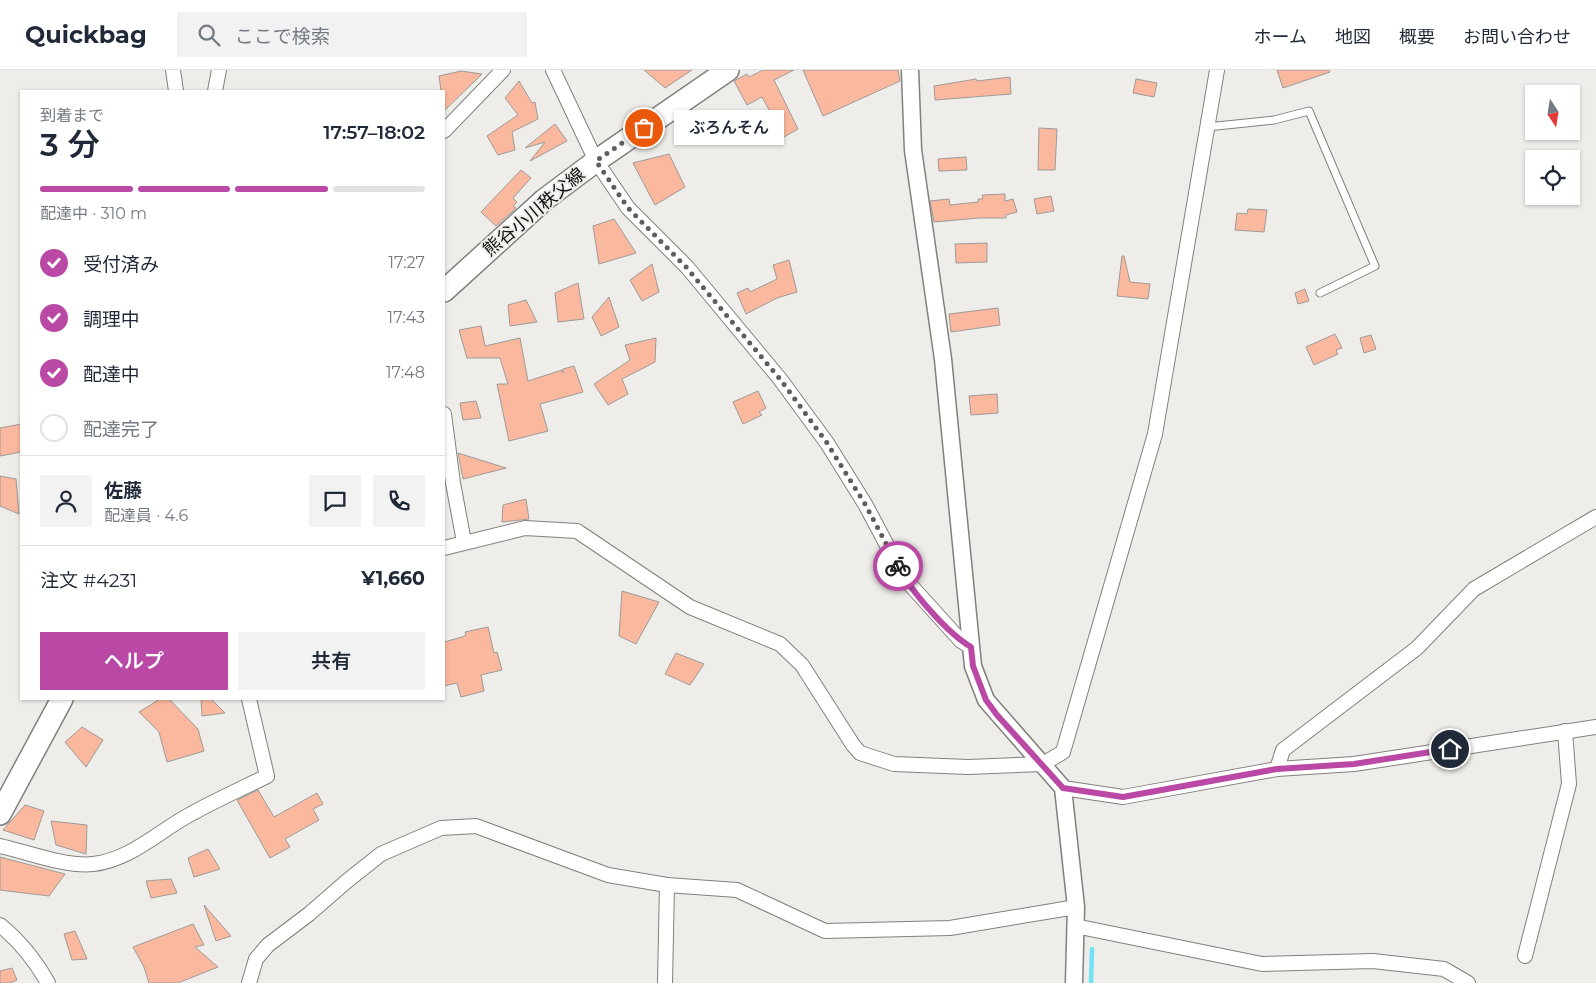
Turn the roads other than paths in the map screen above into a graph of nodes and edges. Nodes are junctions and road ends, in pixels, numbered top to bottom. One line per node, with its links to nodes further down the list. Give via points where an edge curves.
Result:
1 (173, 70): 8 (street)
2 (220, 70): 9 (street)
3 (503, 70): 11 (street)
4 (553, 70): 12 (street)
5 (728, 70): 12 (main road, 熊谷小川秩父線)
6 (910, 70): 19 (street, via 912,150 943,359)
7 (1217, 70): 10 (street)
8 (176, 90)
9 (216, 90)
10 (1207, 126): 14 (lane, via 1274,120 1309,112 1375,266); 24 (street, via 1155,434 1063,752)
11 (445, 130)
12 (596, 161): 13 (main road, 熊谷小川秩父線, via 544,200); 19 (street, via 628,208 686,267 780,379 827,443 905,579)
13 (445, 290)
14 (1320, 293)
15 (445, 422): 17 (street)
16 (1596, 517): 25 (street, via 1474,588 1416,648 1283,750)
17 (464, 542): 18 (street); 24 (street, via 525,528 577,531 690,607 780,644 802,664 860,753 894,764 968,767)
18 (445, 548)
19 (971, 647): 24 (street, via 973,666 986,700)
20 (61, 700): 27 (main road)
21 (249, 700): 28 (street, via 267,776 190,814 132,851 111,860 75,864)
22 (1596, 726): 23 (street)
23 (1565, 732): 25 (street, via 1354,764); 33 (street, via 1568,784)
24 (1043, 764): 26 (street)
25 (1277, 769): 26 (street, via 1123,797)
26 (1063, 788): 30 (street)
27 (0, 814)
28 (0, 846)
29 (667, 885): 30 (street, via 737,890 825,931 950,928); 35 (street, via 608,875 476,826 441,828 381,854 347,881 268,945 256,959); 36 (street)
30 (1076, 907): 32 (street)
31 (0, 925): 34 (street, via 34,959)
32 (1075, 926): 37 (street); 38 (street, via 1262,964 1373,961 1444,969)
33 (1525, 956)
34 (48, 983)
35 (249, 983)
36 (665, 983)
37 (1074, 983)
38 (1468, 983)

